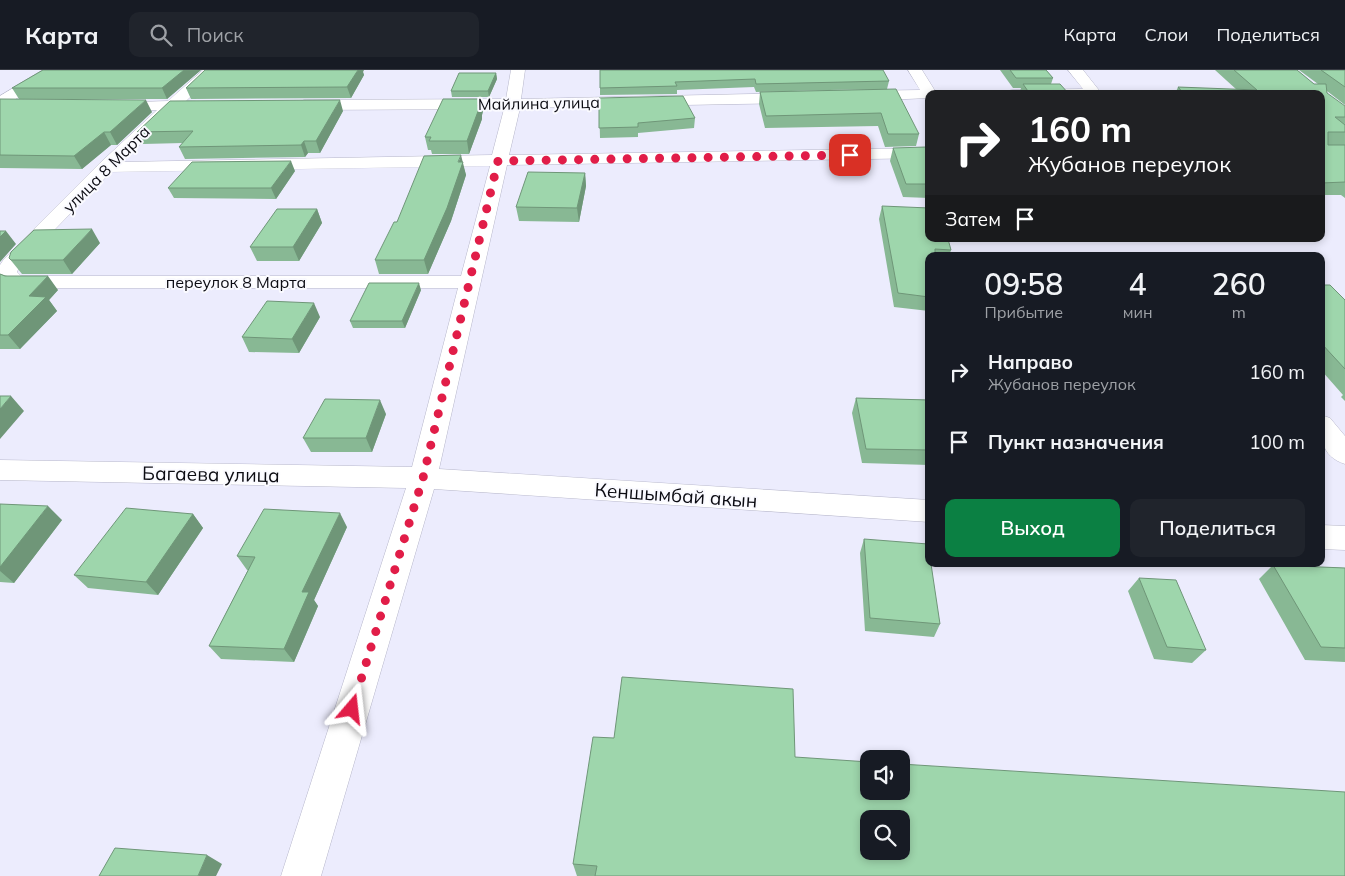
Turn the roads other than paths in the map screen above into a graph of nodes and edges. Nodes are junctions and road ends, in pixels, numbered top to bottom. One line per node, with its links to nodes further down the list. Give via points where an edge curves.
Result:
1 (53, 70): 12 (street)
2 (212, 70): 17 (street, улица 8 Марта)
3 (518, 70): 11 (street)
4 (914, 70): 6 (street)
5 (1075, 70): 7 (street)
6 (927, 90)
7 (1092, 90)
8 (925, 94): 9 (street)
9 (850, 96)
10 (810, 97): 11 (street, Майлина улица)
11 (513, 104): 14 (street, Майлина улица); 19 (street)
12 (0, 105): 15 (street)
13 (218, 105): 17 (street)
14 (287, 105)
15 (20, 106)
16 (100, 106): 17 (street)
17 (169, 106): 20 (street, улица 8 Марта)
18 (925, 153): 19 (street)
19 (498, 161): 20 (street); 22 (street)
20 (106, 167): 21 (street, улица 8 Марта, via 11,263)
21 (6, 274): 22 (street, переулок 8 Марта, via 16,282)
22 (469, 282): 26 (street)
23 (1325, 429): 24 (street)
24 (1345, 454)
25 (0, 470): 26 (street, Багаева улица)
26 (423, 478): 27 (street, Кеншымбай акын); 30 (street)
27 (925, 511)
28 (1325, 537): 29 (street)
29 (1345, 538)
30 (301, 876)

